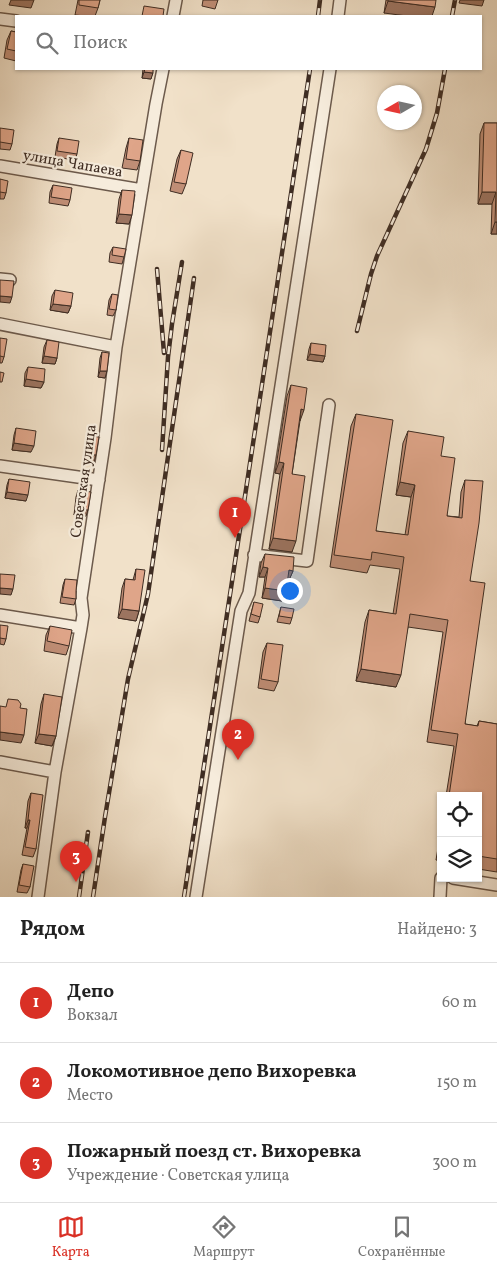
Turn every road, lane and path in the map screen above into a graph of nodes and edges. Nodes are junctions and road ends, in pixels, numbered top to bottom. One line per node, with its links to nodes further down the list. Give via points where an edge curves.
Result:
1 (176, 0): 3 (street)
2 (340, 0): 4 (street)
3 (173, 15)
4 (338, 15)
5 (0, 19): 6 (street)
6 (15, 21)
7 (163, 70): 10 (street, Советская улица)
8 (330, 70): 16 (street)
9 (0, 166): 10 (street, улица Чапаева)
10 (142, 190): 12 (street, Советская улица)
11 (0, 324): 12 (street)
12 (116, 347): 15 (street, Советская улица)
13 (329, 405): 16 (street, via 307,561)
14 (0, 466): 15 (street)
15 (99, 480): 18 (street, Советская улица, via 81,598)
16 (254, 555): 25 (street, via 249,593 241,611)
17 (0, 615): 18 (street)
18 (81, 628): 20 (street, Советская улица)
19 (0, 762): 20 (street)
20 (55, 772): 24 (street, Советская улица)
21 (441, 882): 26 (street)
22 (482, 882): 23 (street)
23 (497, 884)
24 (38, 897)
25 (196, 897)
26 (440, 897)

